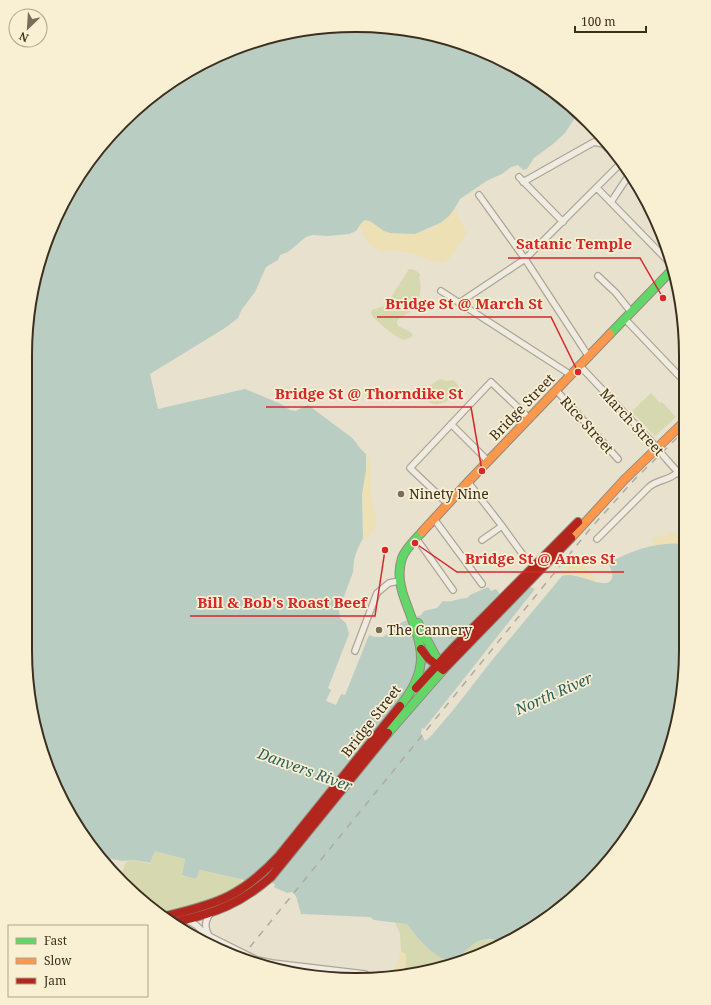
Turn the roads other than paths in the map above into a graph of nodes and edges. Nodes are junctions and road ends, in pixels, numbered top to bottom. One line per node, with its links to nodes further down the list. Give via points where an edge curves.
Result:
1 (600, 143): 5 (street, via 594,142)
2 (617, 167): 6 (street)
3 (519, 177): 5 (street)
4 (626, 179): 8 (street)
5 (523, 182): 9 (street)
6 (597, 188): 8 (street); 9 (street)
7 (479, 195): 11 (street)
8 (611, 202): 10 (street)
9 (563, 222): 11 (street)
10 (663, 256)
11 (525, 259): 15 (street); 18 (street)
12 (668, 272): 16 (main road, Bridge Street)
13 (598, 276): 16 (street)
14 (440, 292): 15 (street)
15 (459, 303): 20 (street)
16 (631, 312): 17 (main road, Bridge Street)
17 (625, 319): 18 (main road, Bridge Street); 21 (street)
18 (589, 357): 19 (main road, Bridge Street)
19 (580, 366): 20 (main road, Bridge Street); 28 (street, March Street, bridge)
20 (571, 375): 22 (main road, Bridge Street)
21 (679, 376)
22 (556, 390): 23 (main road, Bridge Street); 26 (street, Rice Street)
23 (529, 418): 24 (street, via 491,382); 27 (main road, Bridge Street)
24 (451, 424): 27 (street); 30 (street, via 410,468)
25 (679, 427): 43 (main road, via 591,510)
26 (618, 459)
27 (488, 461): 29 (main road, Bridge Street)
28 (678, 472): 34 (street, via 653,484)
29 (468, 482): 30 (main road, Bridge Street); 32 (street)
30 (448, 504): 31 (main road, Bridge Street)
31 (434, 519): 33 (main road, Bridge Street); 38 (street)
32 (502, 526): 35 (street); 36 (street)
33 (416, 538): 37 (main road, Bridge Street, via 402,556); 39 (street)
34 (597, 539)
35 (482, 540)
36 (526, 559)
37 (399, 581): 40 (main road, Bridge Street, via 401,593); 42 (street, via 389,583 377,593)
38 (482, 584)
39 (454, 590)
40 (410, 612): 41 (main road, Bridge Street); 43 (main road, Bridge Street, via 419,624)
41 (421, 649): 43 (main road, Bridge Street, via 428,658); 44 (main road, Bridge Street, via 419,674)
42 (355, 651)
43 (440, 666): 44 (main road); 45 (main road, Bridge Street, via 406,712)
44 (408, 696): 45 (main road, Bridge Street)
45 (312, 821): 46 (main road, via 278,871 248,896)
46 (232, 901): 47 (main road); 48 (main road)
47 (210, 914): 49 (main road); 51 (street, via 206,922)
48 (171, 915)
49 (187, 920): 50 (main road); 51 (street)
50 (181, 921)
51 (209, 937): 52 (street)
52 (226, 945): 53 (street)
53 (231, 948)

